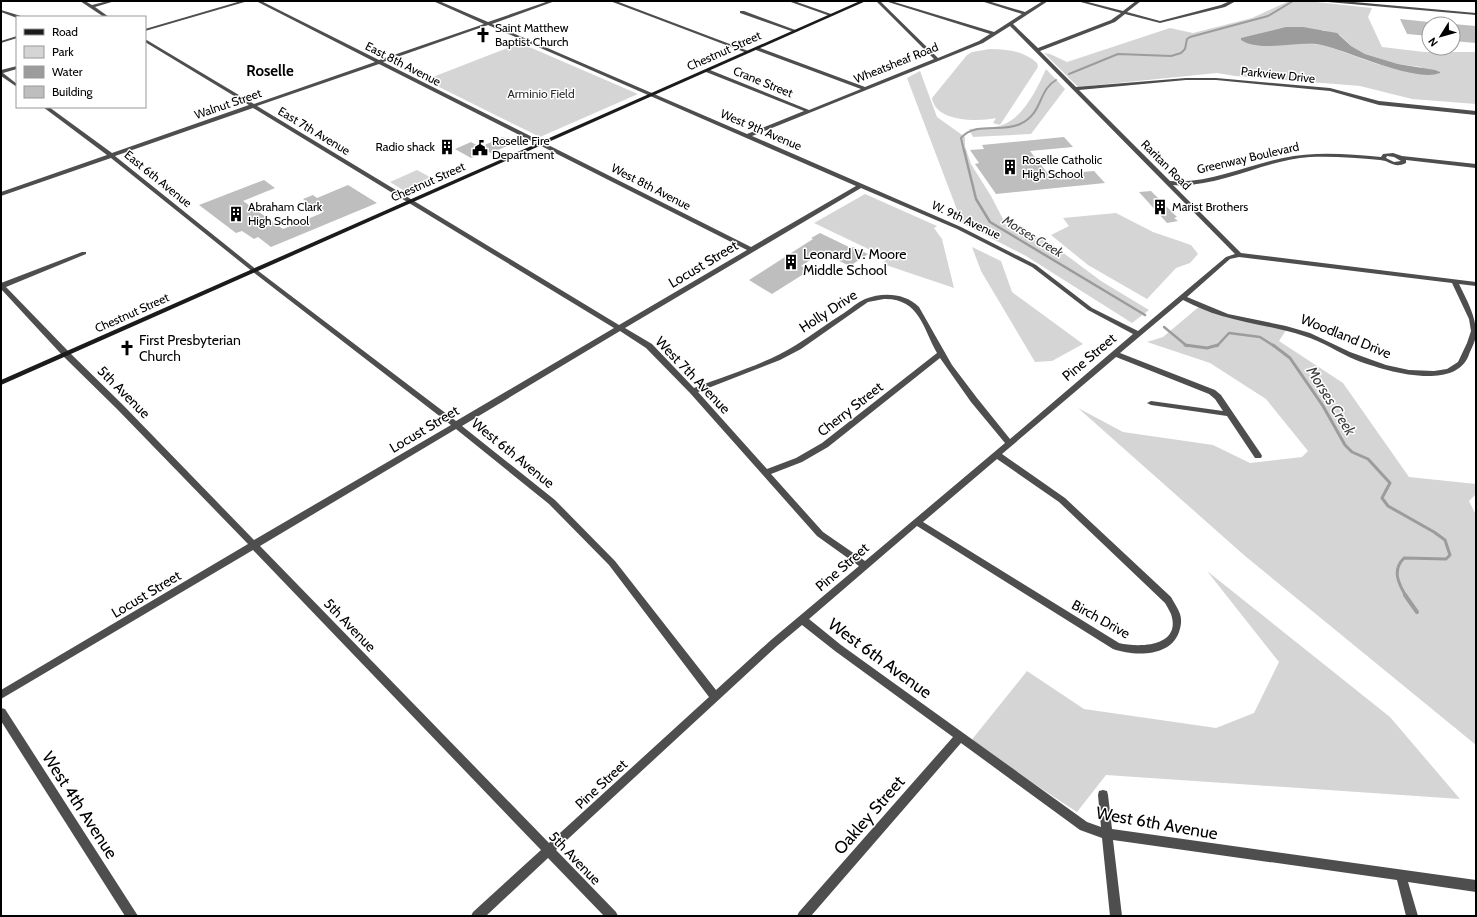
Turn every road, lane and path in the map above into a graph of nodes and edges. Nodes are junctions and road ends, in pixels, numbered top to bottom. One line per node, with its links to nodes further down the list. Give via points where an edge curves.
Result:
1 (82, 1): 19 (street)
2 (113, 1): 19 (street)
3 (246, 1): 30 (street)
4 (258, 1): 40 (street, East 8th Avenue)
5 (435, 1): 28 (street, West 9th Avenue)
6 (553, 1): 28 (street, Walnut Street)
7 (612, 1): 38 (street)
8 (790, 1): 25 (street)
9 (864, 1): 25 (street, Chestnut Street)
10 (878, 1): 39 (street)
11 (887, 1): 32 (street)
12 (983, 1): 23 (street)
13 (1046, 1): 23 (street, Wheatsheaf Road)
14 (1079, 1): 22 (street)
15 (1140, 1): 22 (street)
16 (1234, 1): 22 (street, via 1166,21 1155,21)
17 (1328, 1): 18 (street)
18 (1375, 3): 24 (street)
19 (91, 7): 27 (street)
20 (1, 11): 26 (street)
21 (742, 12): 31 (street)
22 (1123, 13): 37 (street, via 1113,21)
23 (1026, 14): 29 (street, Wheatsheaf Road)
24 (1476, 14)
25 (832, 15): 31 (street, Chestnut Street)
26 (16, 16)
27 (105, 16)
28 (488, 24): 40 (street, Walnut Street); 47 (street, West 9th Avenue)
29 (1011, 24): 32 (street, Wheatsheaf Road); 37 (street, Raritan Road)
30 (146, 30)
31 (796, 31): 36 (street, Chestnut Street)
32 (995, 34): 39 (street, Wheatsheaf Road)
33 (16, 37): 35 (street)
34 (146, 41): 48 (street, East 7th Avenue)
35 (1, 42)
36 (758, 48): 38 (street, Chestnut Street); 45 (street)
37 (1037, 50): 46 (street, Raritan Road)
38 (749, 52): 42 (street, Chestnut Street)
39 (938, 60): 45 (street, Wheatsheaf Road)
40 (378, 62): 48 (street, Walnut Street); 53 (street, East 8th Avenue)
41 (16, 67): 43 (street)
42 (708, 71): 47 (street, Chestnut Street); 50 (street, Crane Street)
43 (1, 73): 44 (street)
44 (16, 85)
45 (866, 89): 50 (street, Wheatsheaf Road)
46 (1076, 89): 51 (street, Parkview Drive, via 1186,79 1216,79 1330,90 1379,103); 58 (street, Raritan Road)
47 (653, 95): 52 (street, West 9th Avenue); 53 (street, Chestnut Street)
48 (253, 106): 54 (street, Walnut Street); 61 (street, East 7th Avenue)
49 (47, 108): 54 (street, East 6th Avenue)
50 (810, 112): 52 (street, Wheatsheaf Road)
51 (1476, 113)
52 (748, 136): 59 (street, West 9th Avenue)
53 (540, 144): 61 (street, Chestnut Street); 62 (street, West 8th Avenue)
54 (112, 156): 60 (street, Walnut Street); 65 (street, East 6th Avenue)
55 (1403, 160): 56 (street); 57 (street); 58 (street, Greenway Boulevard, via 1391,154 1384,158 1328,155 1296,157 1209,180)
56 (1476, 166)
57 (1476, 169)
58 (1168, 183): 64 (street, Raritan Road)
59 (861, 185): 62 (street, Locust Street); 71 (street, W. 9th Avenue, via 1010,252 1034,266 1094,311)
60 (1, 194)
61 (410, 202): 65 (street, Chestnut Street); 70 (street, West 7th Avenue)
62 (752, 250): 70 (street, Locust Street)
63 (84, 253): 68 (street)
64 (1239, 255): 66 (street); 69 (street, Pine Street, via 1226,259)
65 (255, 271): 73 (street, Chestnut Street); 79 (street, West 6th Avenue)
66 (1454, 282): 67 (street); 69 (street, Woodland Drive, via 1474,322 1473,334 1462,362 1455,369 1421,374 1381,366 1290,328 1232,317 1210,310)
67 (1476, 284)
68 (1, 286): 73 (street, 5th Avenue)
69 (1182, 296): 71 (street, Pine Street)
70 (619, 329): 76 (street, West 7th Avenue, via 653,349); 79 (street, Locust Street)
71 (1138, 334): 74 (street, Pine Street)
72 (942, 353): 76 (street, Holly Drive, via 916,307 900,298 884,297 861,304 798,347 777,358); 80 (street, Holly Drive, via 975,402); 83 (street, Cherry Street, via 825,445 799,460)
73 (66, 354): 75 (street, Chestnut Street); 85 (street, 5th Avenue)
74 (1116, 354): 78 (street, via 1212,392); 80 (street, Pine Street)
75 (1, 383)
76 (693, 391): 83 (street, West 7th Avenue)
77 (1151, 404): 78 (street)
78 (1229, 414): 82 (street)
79 (456, 425): 85 (street, Locust Street); 89 (street, West 6th Avenue, via 552,502 612,563)
80 (1009, 443): 81 (street, Pine Street)
81 (996, 454): 84 (street, Pine Street); 84 (street, Birch Drive, via 1062,500 1168,600 1174,607 1176,616 1175,631 1171,638 1161,646 1147,650 1126,650 1116,646)
82 (1258, 456)
83 (766, 473): 86 (street, West 7th Avenue, via 820,534)
84 (916, 522): 86 (street, Pine Street)
85 (253, 545): 88 (street, Locust Street); 94 (street, 5th Avenue)
86 (865, 566): 87 (street, Pine Street)
87 (802, 619): 89 (street, Pine Street); 91 (street, West 6th Avenue)
88 (1, 695)
89 (715, 697): 94 (street, Pine Street)
90 (1, 712): 97 (street, West 4th Avenue)
91 (960, 736): 93 (street, West 6th Avenue, via 1084,826); 100 (street, Oakley Street)
92 (1103, 795): 93 (street)
93 (1107, 834): 95 (street, West 6th Avenue); 101 (street)
94 (549, 851): 98 (street, Pine Street); 99 (street, 5th Avenue)
95 (1401, 876): 96 (street, West 6th Avenue); 102 (street)
96 (1476, 886)
97 (132, 916)
98 (477, 916)
99 (612, 916)
100 (803, 916)
101 (1116, 916)
102 (1412, 916)

